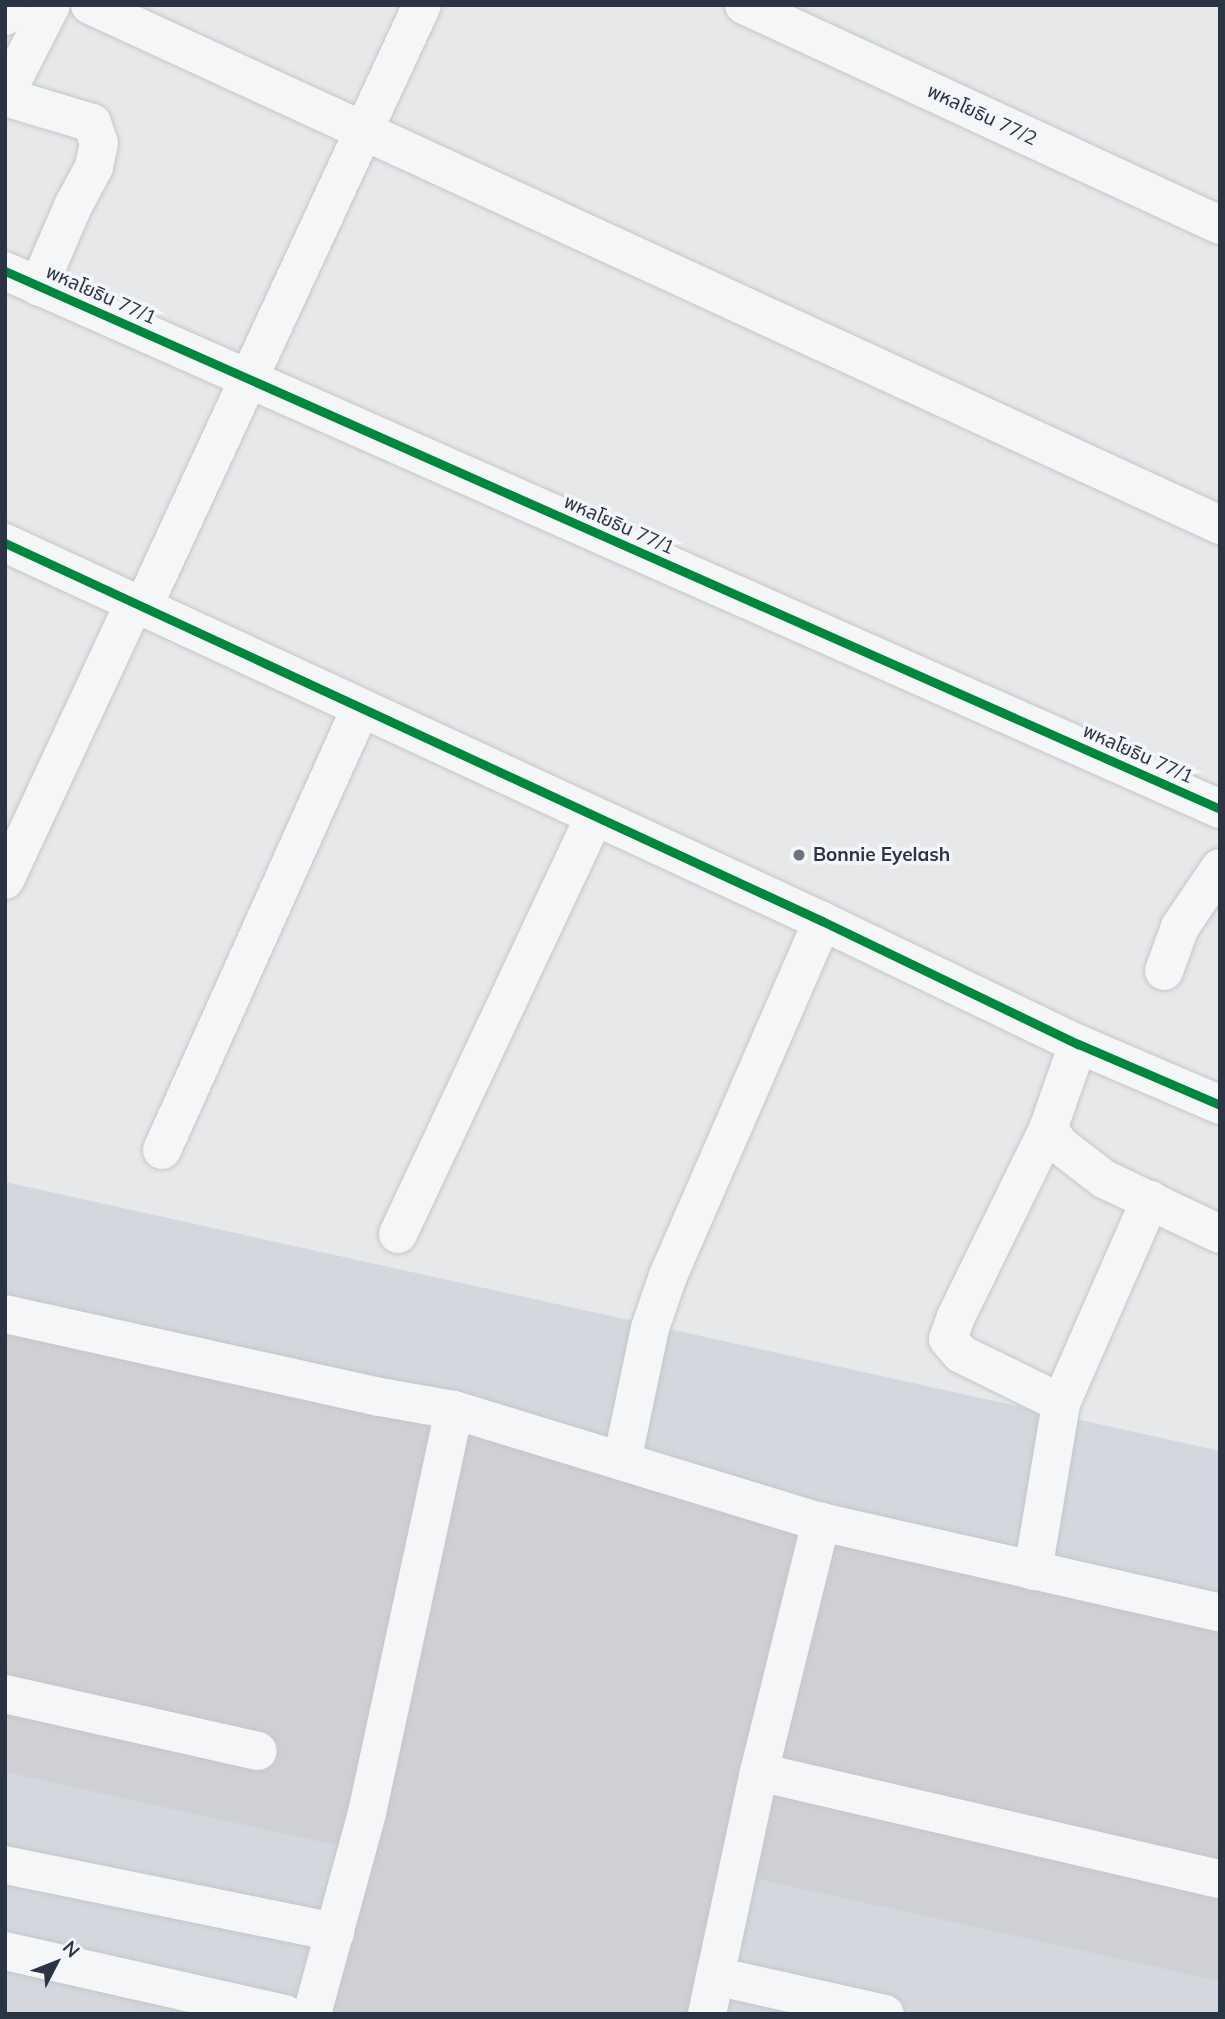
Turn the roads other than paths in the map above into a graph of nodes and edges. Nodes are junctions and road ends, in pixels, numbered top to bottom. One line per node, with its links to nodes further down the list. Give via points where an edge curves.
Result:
1 (10, 5): 6 (street)
2 (51, 5): 7 (street)
3 (90, 5): 8 (street)
4 (422, 5): 8 (street)
5 (744, 5): 9 (street, พหลโยธิน 77/2)
6 (5, 16)
7 (5, 96): 10 (street, via 92,123 99,143 94,167 74,204)
8 (364, 132): 11 (street); 12 (street)
9 (1220, 225)
10 (22, 279): 11 (street, พหลโยธิน 77/1)
11 (247, 380): 14 (street); 16 (street, พหลโยธิน 77/1)
12 (1220, 525)
13 (5, 543): 14 (street)
14 (137, 607): 15 (street); 19 (street)
15 (360, 709): 17 (street); 25 (street)
16 (1220, 809)
17 (594, 817): 20 (street); 27 (street)
18 (1220, 868): 21 (street, via 1180,927)
19 (5, 880)
20 (822, 921): 22 (street); 32 (street, via 668,1276 650,1328)
21 (1164, 971)
22 (1078, 1044): 23 (street); 24 (street)
23 (1220, 1105)
24 (1048, 1129): 26 (street, via 1061,1146 1104,1179); 30 (street, via 948,1339 961,1354)
25 (162, 1150)
26 (1150, 1200): 28 (street); 30 (street)
27 (398, 1234)
28 (1220, 1234)
29 (5, 1314): 31 (street, via 380,1397)
30 (1061, 1403): 34 (street)
31 (454, 1409): 32 (street); 41 (street, via 367,1813)
32 (622, 1461): 33 (street)
33 (821, 1522): 34 (street); 38 (street)
34 (1033, 1571): 35 (street)
35 (1220, 1613)
36 (5, 1694): 37 (street)
37 (258, 1751)
38 (758, 1772): 40 (street); 43 (street)
39 (5, 1865): 41 (street)
40 (1220, 1879)
41 (335, 1933): 45 (street)
42 (5, 1951): 44 (street)
43 (715, 1976): 46 (street); 47 (street)
44 (285, 2014)
45 (312, 2014)
46 (707, 2014)
47 (885, 2014)

